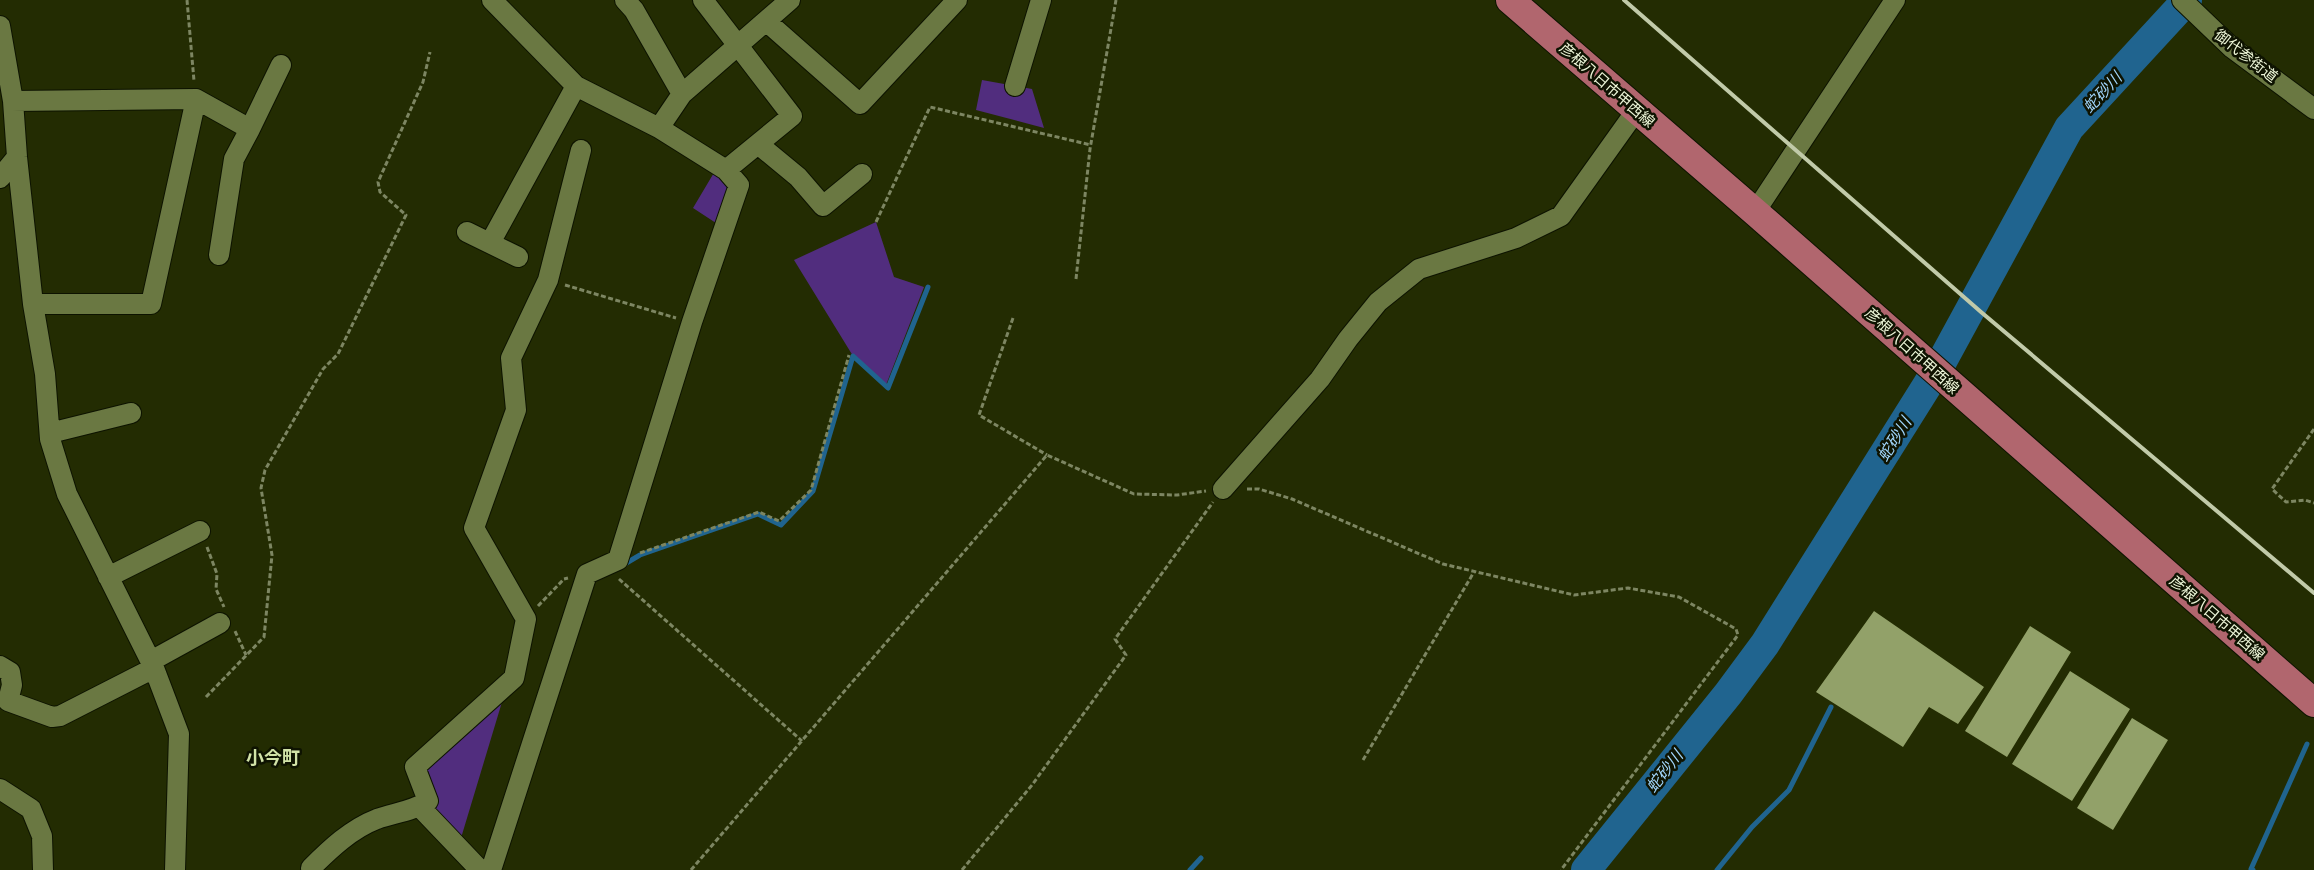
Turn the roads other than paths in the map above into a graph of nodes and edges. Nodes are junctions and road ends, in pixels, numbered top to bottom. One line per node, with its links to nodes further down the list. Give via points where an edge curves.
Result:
1 (492, 0): 14 (street)
2 (625, 0): 16 (street, via 634,10)
3 (703, 0): 12 (street)
4 (790, 0): 10 (street)
5 (957, 0): 10 (street, via 860,104)
6 (1041, 0): 15 (street)
7 (1510, 0): 20 (main road, 彦根八日市甲西線)
8 (1895, 0): 29 (street)
9 (2185, 4): 19 (street, 御代参街道, via 2232,48)
10 (766, 21): 12 (street)
11 (0, 26): 18 (street)
12 (738, 45): 16 (street); 23 (street, via 792,116)
13 (281, 65): 22 (street)
14 (576, 86): 21 (street); 31 (street)
15 (1015, 86)
16 (682, 94): 21 (street)
17 (196, 99): 18 (street); 22 (street); 34 (street, via 151,304)
18 (13, 101): 25 (street)
19 (2314, 109)
20 (1636, 111): 29 (main road, 彦根八日市甲西線); 37 (street, via 1561,216 1516,238 1419,269 1378,302 1289,416)
21 (659, 128): 26 (street)
22 (250, 129): 32 (street, via 234,160)
23 (758, 144): 26 (street); 27 (street, via 798,177 823,206)
24 (581, 150): 45 (street, via 548,280 510,358 516,410 474,528 526,619 514,678 416,767 428,801)
25 (17, 157): 28 (street); 34 (street)
26 (726, 170): 50 (street, via 739,185)
27 (862, 174)
28 (0, 178)
29 (1755, 212): 43 (main road, 彦根八日市甲西線)
30 (467, 232): 31 (street)
31 (490, 244): 33 (street)
32 (219, 254)
33 (518, 257)
34 (33, 304): 36 (street, via 45,374)
35 (131, 413): 36 (street)
36 (50, 433): 39 (street, via 67,494)
37 (1222, 490)
38 (200, 531): 39 (street)
39 (108, 578): 41 (street)
40 (226, 620): 41 (street)
41 (152, 665): 42 (street, via 60,716 52,717 8,701 12,685 10,672); 48 (street, via 179,734)
42 (0, 666)
43 (2314, 703)
44 (0, 789): 47 (street, via 31,809 42,836)
45 (419, 806): 46 (street, via 375,820 337,843); 49 (street)
46 (311, 868)
47 (43, 870)
48 (175, 870)
49 (480, 870)
50 (491, 870)

